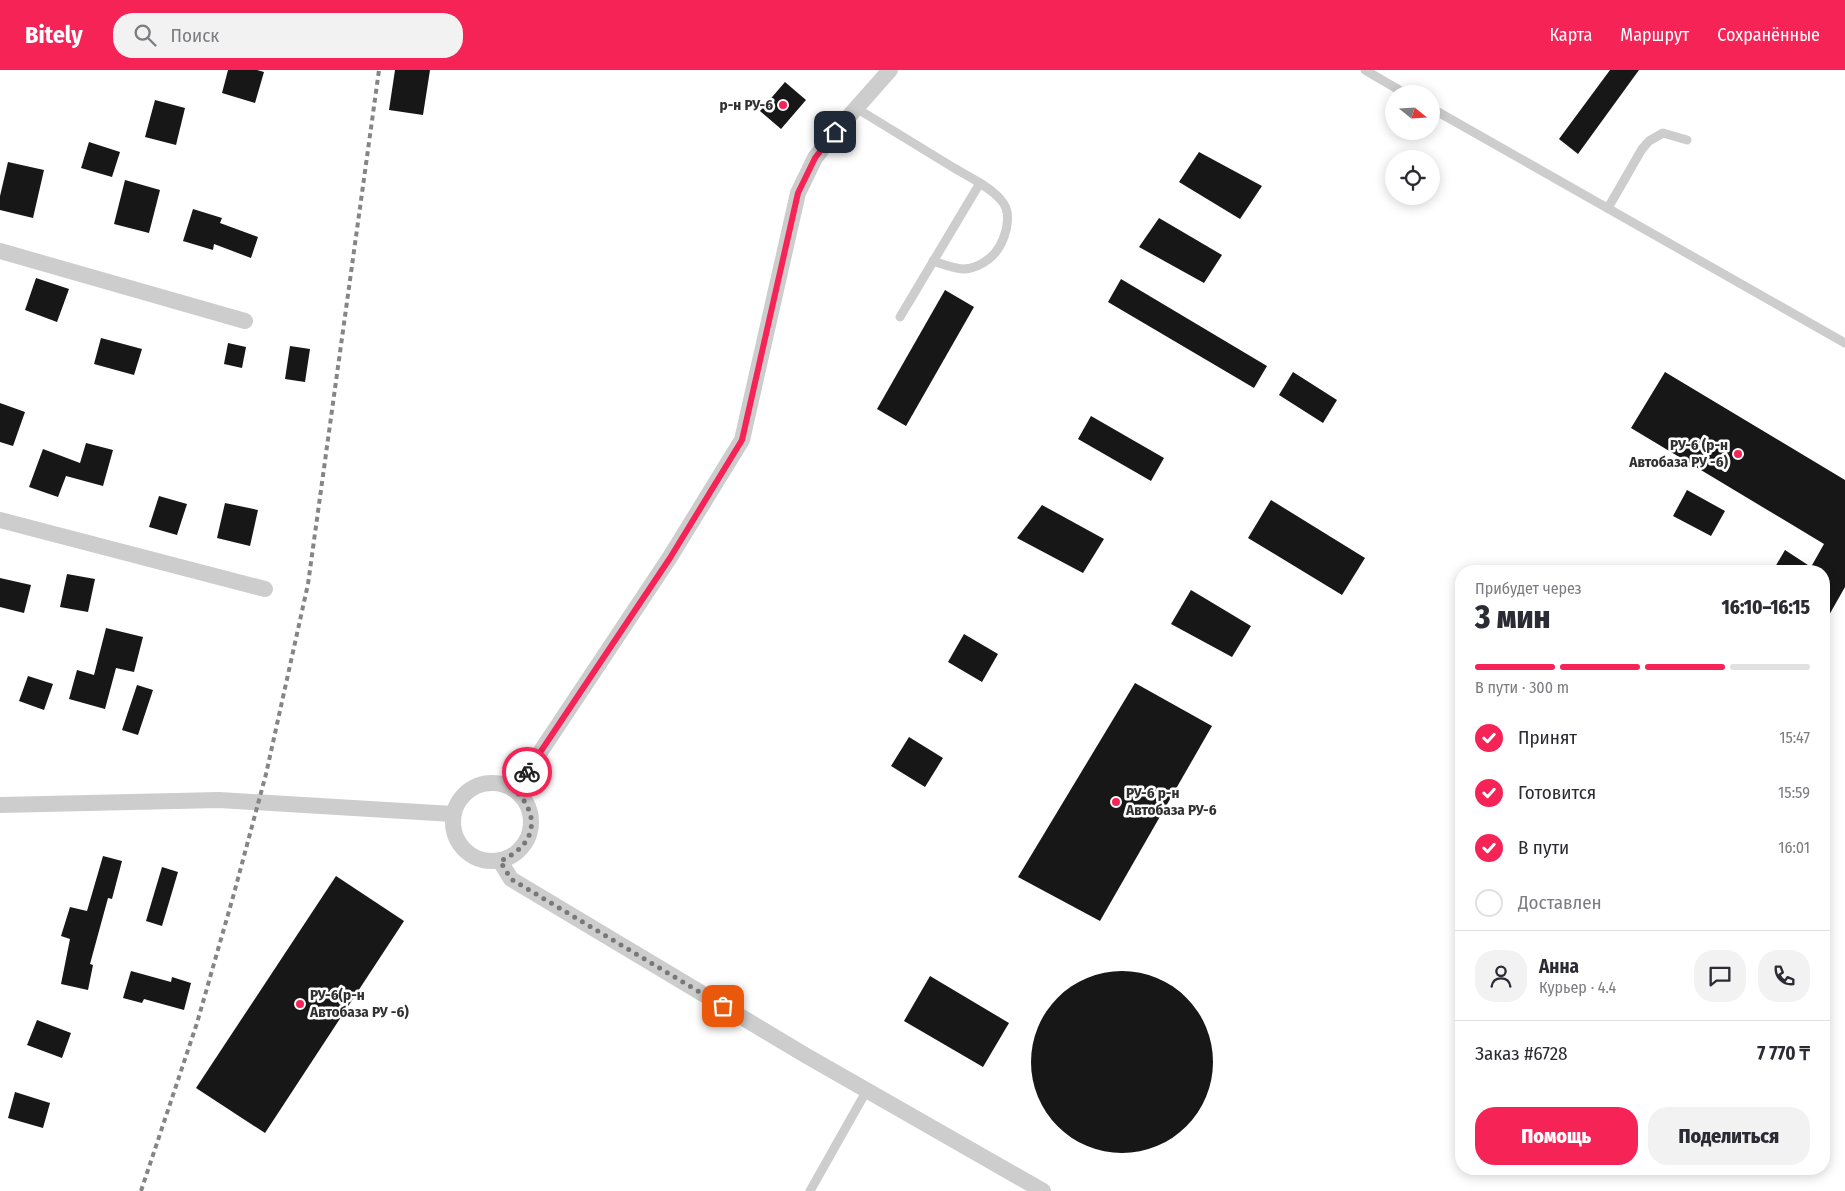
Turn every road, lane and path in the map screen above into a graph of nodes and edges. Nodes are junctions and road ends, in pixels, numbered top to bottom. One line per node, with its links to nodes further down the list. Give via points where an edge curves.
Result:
1 (890, 70): 4 (street)
2 (1365, 70): 3 (lane)
3 (1391, 85)
4 (856, 108): 7 (lane); 16 (street, via 815,158 798,193 742,440 670,558)
5 (1440, 113): 8 (lane)
6 (1687, 140): 8 (lane, via 1663,133 1648,141)
7 (980, 183): 10 (lane); 10 (lane, via 1002,200 1008,213 1007,227 994,254 981,265 969,269 956,269)
8 (1608, 208): 13 (lane)
9 (0, 251): 12 (street)
10 (933, 261): 11 (lane)
11 (900, 317)
12 (245, 321)
13 (1845, 344)
14 (0, 520): 15 (street)
15 (265, 589)
16 (515, 790): 18 (street, via 503,784 478,785 466,792); 19 (street, via 530,811 532,824 523,848)
17 (0, 804): 18 (street, via 219,800)
18 (453, 814): 19 (street, via 452,827 464,851 487,862)
19 (500, 861): 20 (street, via 511,879)
20 (867, 1090): 21 (lane); 22 (street)
21 (810, 1191)
22 (1043, 1191)

